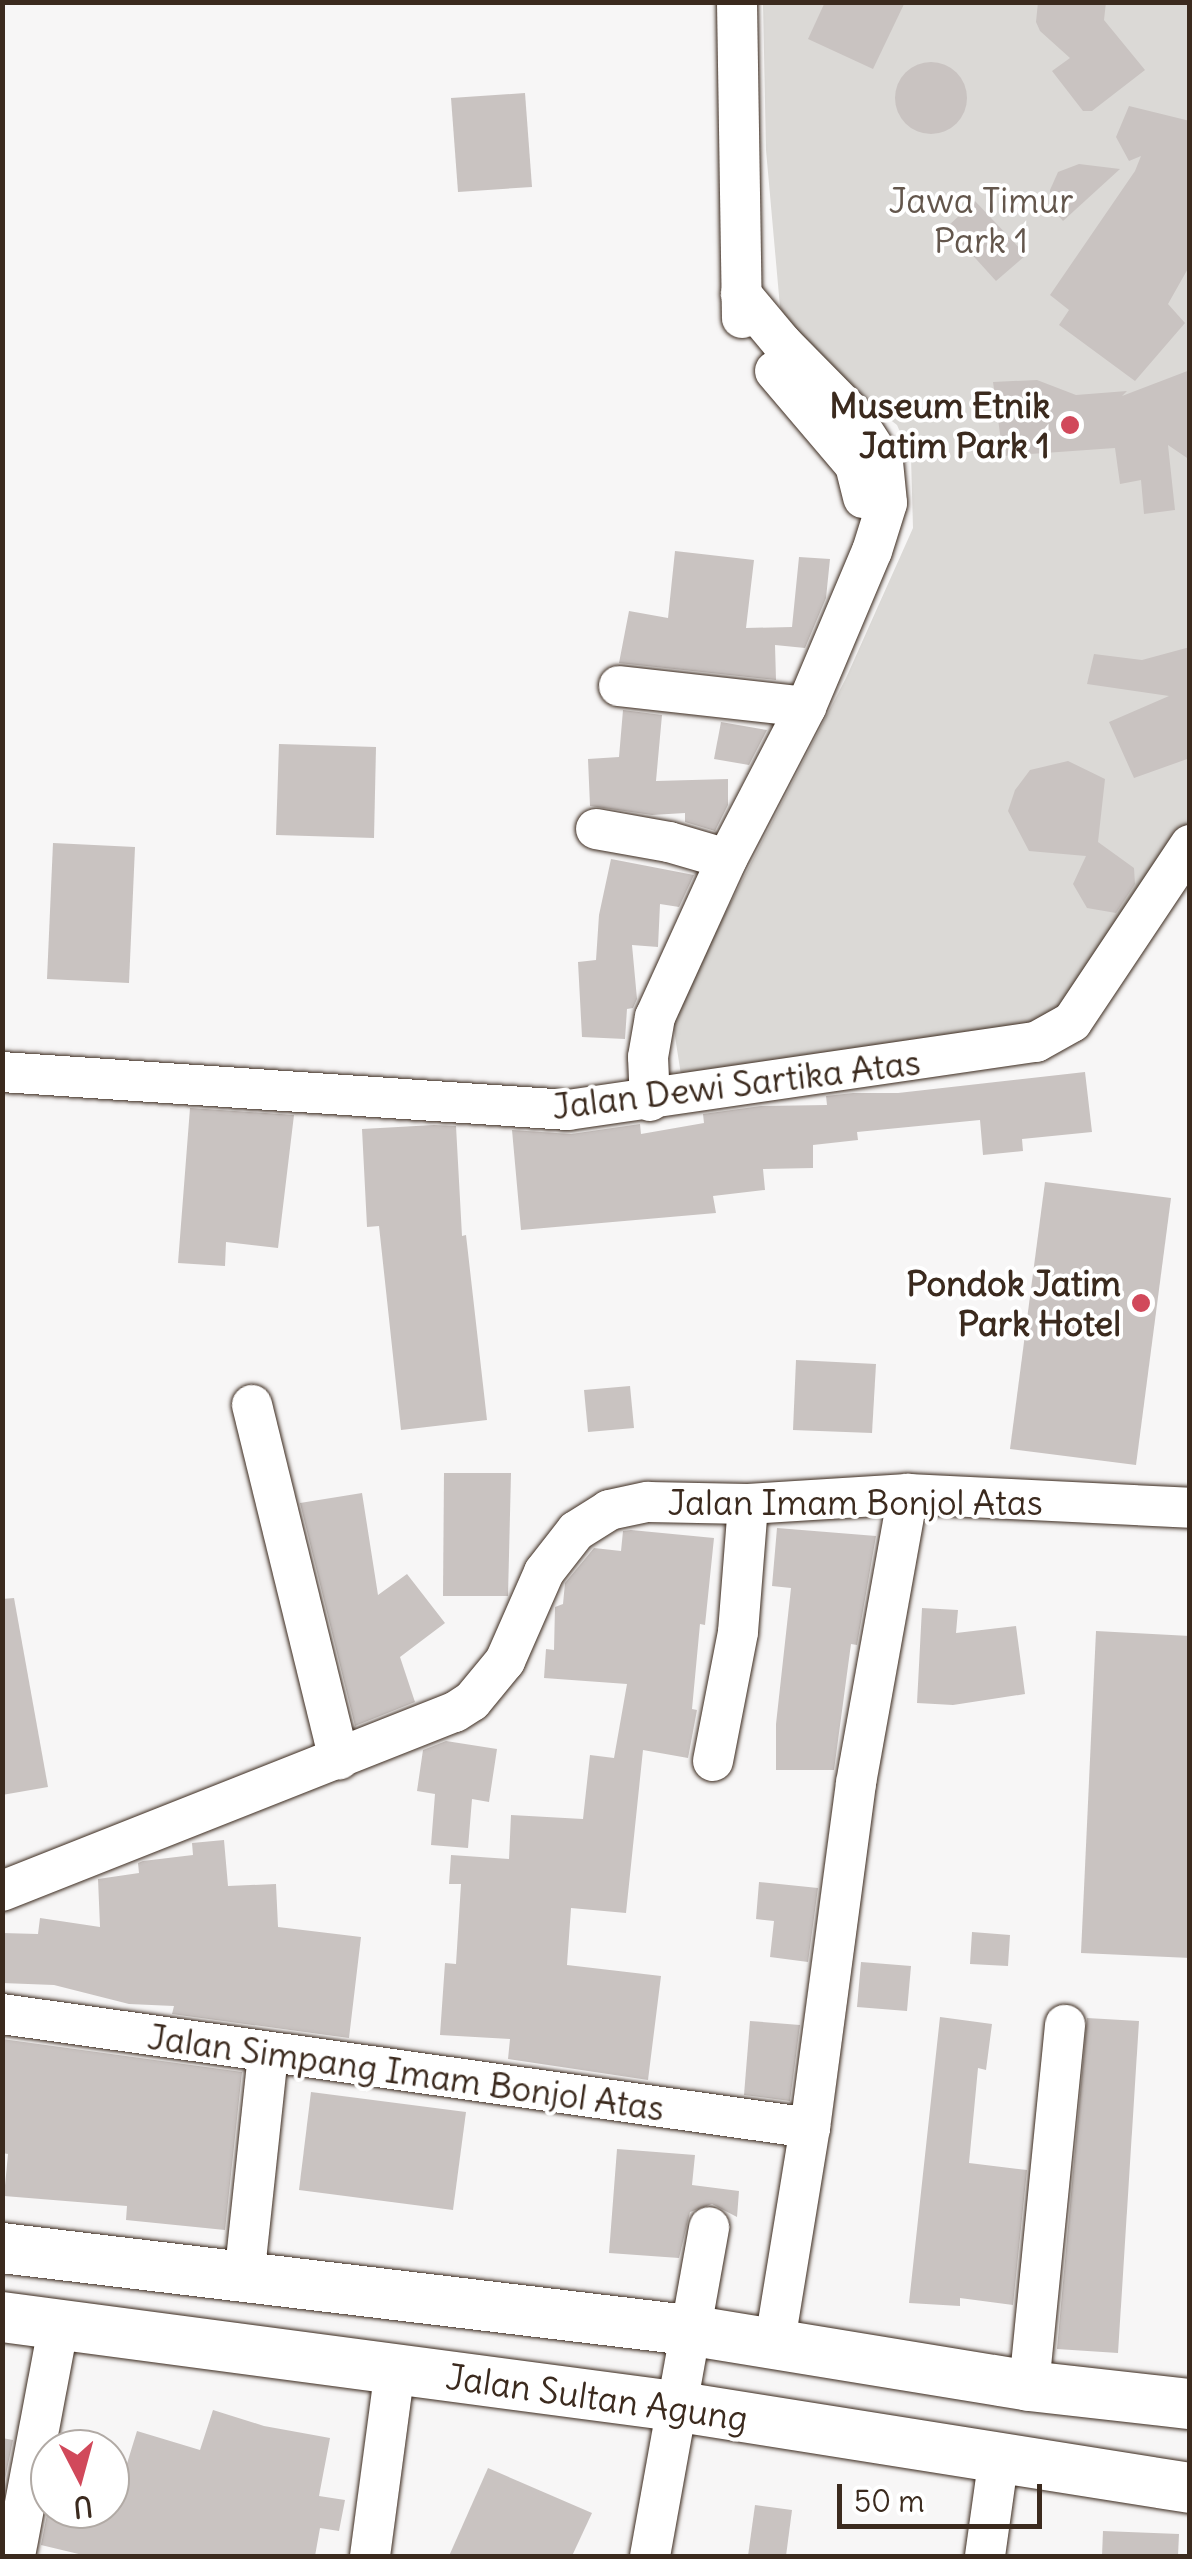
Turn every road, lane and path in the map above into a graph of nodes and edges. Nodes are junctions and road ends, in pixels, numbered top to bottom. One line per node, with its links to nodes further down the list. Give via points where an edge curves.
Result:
1 (736, 2): 3 (street, via 741,294 852,414 882,462 887,503)
2 (619, 686): 3 (street)
3 (806, 707): 6 (street)
4 (596, 829): 6 (street)
5 (1190, 845): 7 (street, Jalan Dewi Sartika Atas)
6 (727, 859): 9 (street, via 655,1017)
7 (1178, 893): 9 (street, Jalan Dewi Sartika Atas, via 1072,1022 1036,1042)
8 (2, 1072): 9 (street, Jalan Dewi Sartika Atas, via 568,1110)
9 (650, 1101)
10 (252, 1405): 14 (street)
11 (908, 1494): 12 (street, Jalan Imam Bonjol Atas); 13 (street, Jalan Imam Bonjol Atas); 20 (street, via 856,1784)
12 (748, 1504): 14 (street, Jalan Imam Bonjol Atas, via 648,1502 609,1510 576,1531 544,1572 505,1661 472,1701); 15 (street, via 738,1632)
13 (1190, 1508)
14 (339, 1759): 16 (street, Jalan Imam Bonjol Atas)
15 (713, 1761)
16 (2, 1891)
17 (2, 2014): 19 (street, Jalan Simpang Imam Bonjol Atas)
18 (1066, 2025): 29 (street)
19 (268, 2054): 20 (street, Jalan Simpang Imam Bonjol Atas); 23 (street)
20 (810, 2128): 27 (street)
21 (710, 2227): 26 (street)
22 (2, 2248): 23 (main road, Jalan Sultan Agung)
23 (244, 2279): 26 (main road, Jalan Sultan Agung)
24 (2, 2316): 25 (main road, Jalan Sultan Agung)
25 (59, 2324): 28 (main road, Jalan Sultan Agung); 34 (street)
26 (688, 2330): 27 (main road, Jalan Sultan Agung); 31 (street)
27 (775, 2342): 29 (main road, Jalan Sultan Agung)
28 (395, 2369): 31 (main road, Jalan Sultan Agung); 35 (street)
29 (1029, 2386): 30 (main road, Jalan Sultan Agung)
30 (1190, 2404)
31 (674, 2406): 32 (main road, Jalan Sultan Agung); 36 (street)
32 (998, 2457): 33 (main road, Jalan Sultan Agung); 37 (street)
33 (1190, 2488)
34 (15, 2556)
35 (370, 2556)
36 (650, 2556)
37 (985, 2556)

